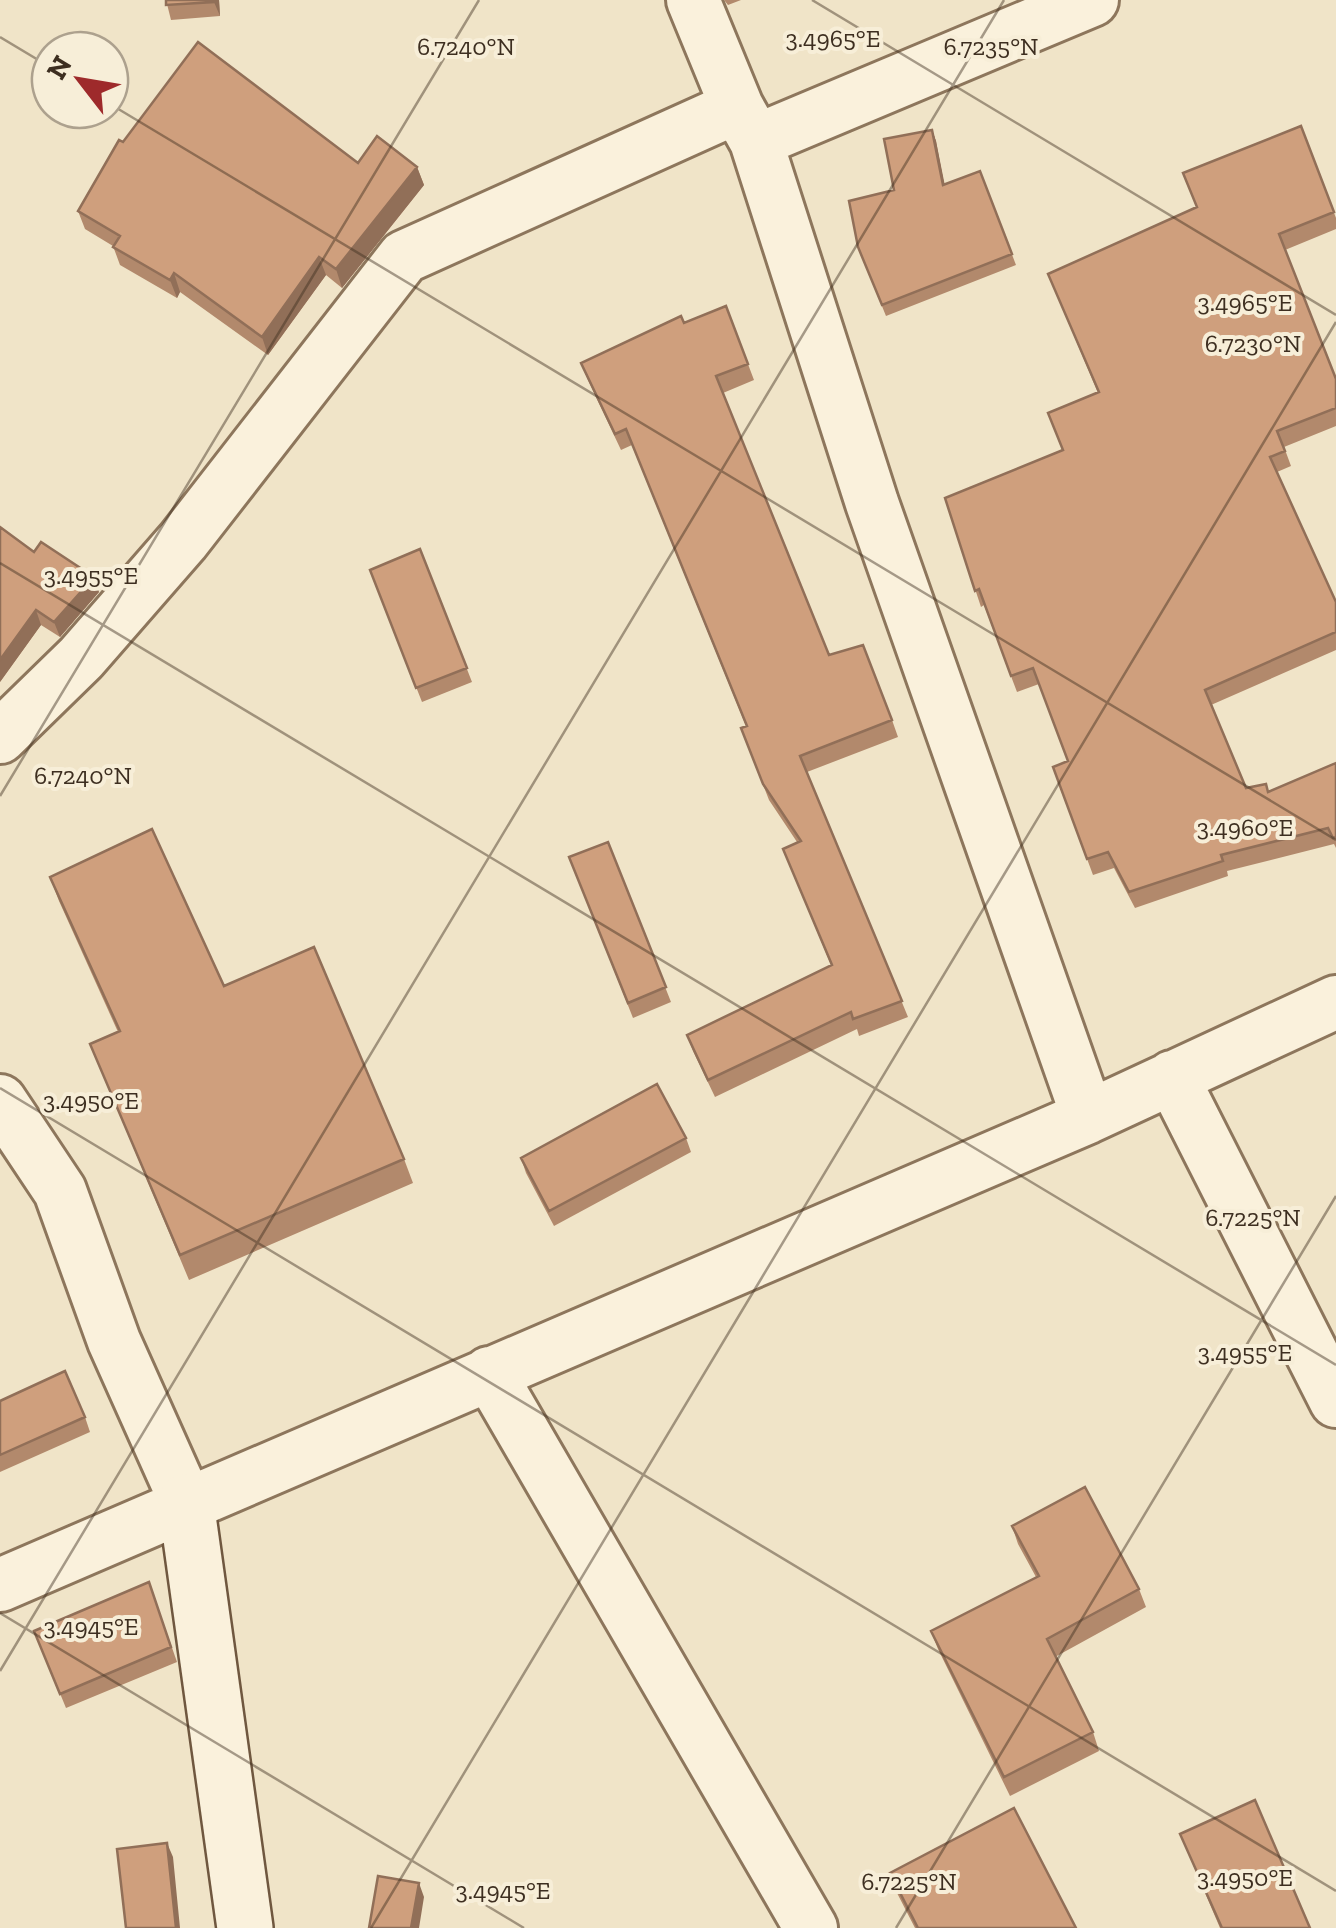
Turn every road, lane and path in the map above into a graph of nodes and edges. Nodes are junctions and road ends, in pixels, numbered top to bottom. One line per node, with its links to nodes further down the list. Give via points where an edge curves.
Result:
1 (693, 0): 3 (street)
2 (1092, 0): 3 (street)
3 (746, 124): 4 (street, via 404,257 183,541 81,658); 8 (street)
4 (0, 737)
5 (1336, 1002): 6 (street)
6 (1172, 1077): 8 (street); 10 (street)
7 (0, 1101): 11 (street, via 60,1191 114,1341)
8 (1088, 1117): 9 (street)
9 (489, 1373): 11 (street); 14 (street)
10 (1336, 1401)
11 (186, 1502): 12 (street); 13 (street)
12 (0, 1585)
13 (245, 1928)
14 (812, 1928)

